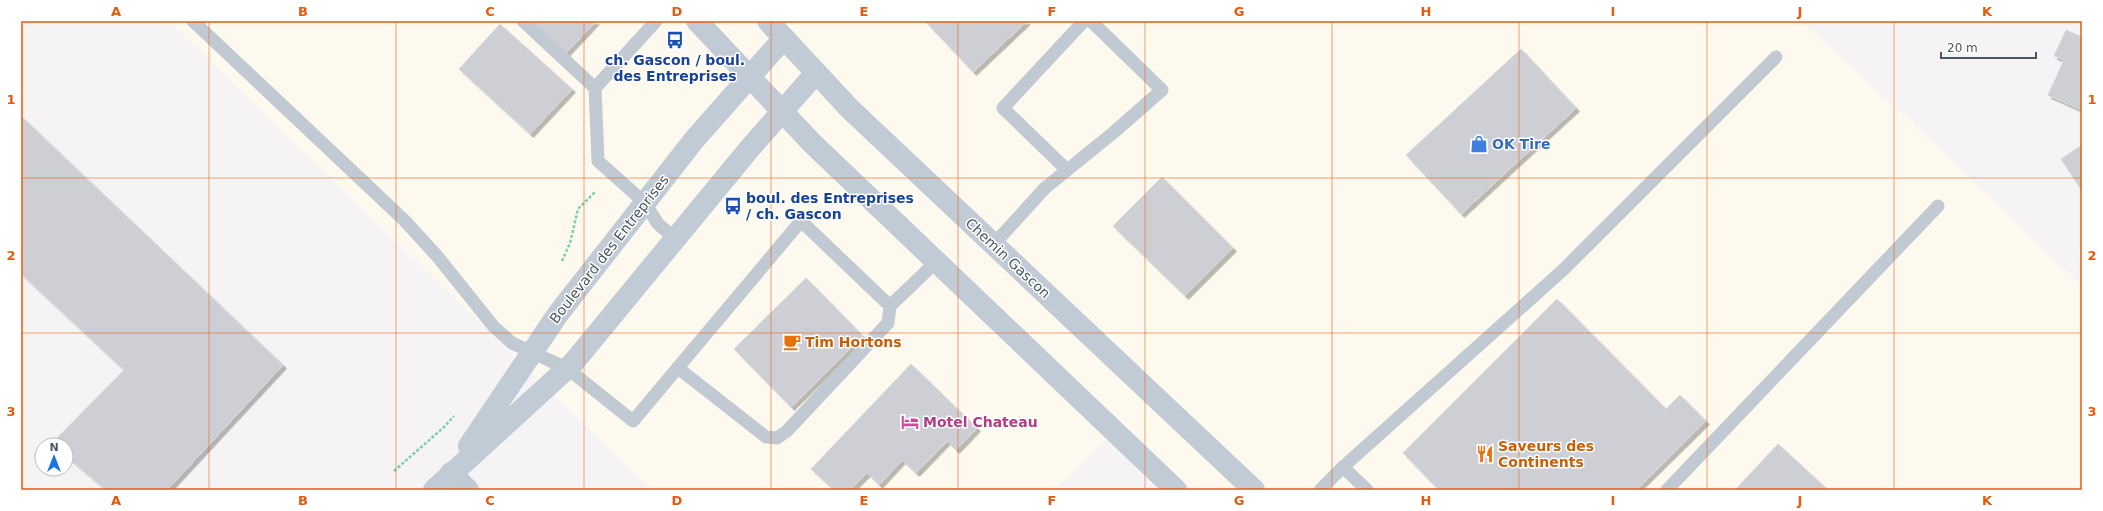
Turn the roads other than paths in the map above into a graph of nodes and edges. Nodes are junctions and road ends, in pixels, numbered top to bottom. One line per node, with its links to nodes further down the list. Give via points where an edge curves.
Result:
1 (193, 21): 21 (lane, via 404,220 437,256 494,327 512,343)
2 (523, 21): 12 (lane)
3 (656, 21): 12 (lane)
4 (697, 21): 11 (main road)
5 (768, 21): 8 (main road, Chemin Gascon)
6 (1084, 21): 14 (lane, via 1003,108)
7 (1091, 21): 14 (lane, via 1162,90)
8 (784, 38): 10 (main road, Chemin Gascon); 11 (main road, Boulevard des Entreprises)
9 (1776, 57): 24 (lane, via 1564,270)
10 (816, 73): 13 (main road, Boulevard des Entreprises); 18 (main road, Chemin Gascon, via 850,109)
11 (748, 76): 13 (main road); 15 (main road, Boulevard des Entreprises)
12 (595, 88): 15 (lane, via 598,162)
13 (781, 111): 17 (main road, Boulevard des Entreprises); 19 (main road)
14 (1067, 170): 18 (lane, via 1044,188)
15 (645, 203): 17 (lane, via 658,224); 21 (main road, Boulevard des Entreprises, via 558,314)
16 (1938, 206): 32 (lane)
17 (676, 239): 23 (main road, Boulevard des Entreprises)
18 (994, 244): 29 (main road, Chemin Gascon)
19 (936, 262): 20 (lane); 28 (main road)
20 (890, 306): 22 (lane, via 888,323 787,431 777,438 766,437); 22 (lane, via 801,221)
21 (533, 351): 23 (lane); 25 (main road, Boulevard des Entreprises)
22 (678, 368): 23 (lane, via 633,421)
23 (568, 369): 25 (main road, Boulevard des Entreprises)
24 (1343, 467): 30 (lane); 31 (lane)
25 (451, 474): 26 (main road, Boulevard des Entreprises); 27 (street)
26 (434, 490)
27 (468, 490)
28 (1176, 490)
29 (1254, 490)
30 (1320, 490)
31 (1367, 490)
32 (1667, 490)

